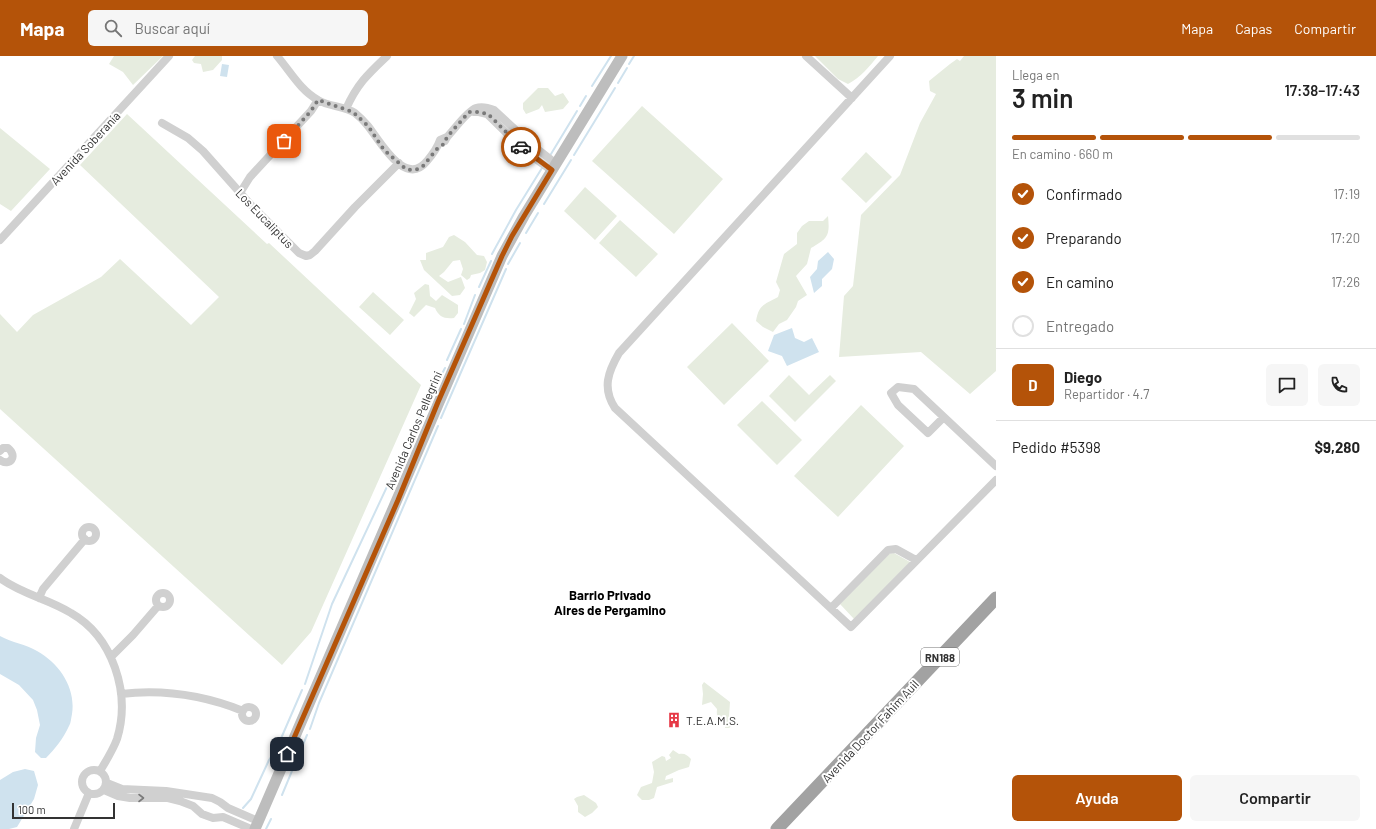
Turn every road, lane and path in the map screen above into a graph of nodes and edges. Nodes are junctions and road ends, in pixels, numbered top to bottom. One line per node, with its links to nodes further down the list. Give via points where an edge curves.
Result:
1 (169, 56): 14 (street, Avenida Soberanía)
2 (277, 56): 8 (street, via 306,92)
3 (387, 56): 9 (street, via 361,82)
4 (622, 56): 12 (main road, Avenida Carlos Pellegrini)
5 (806, 56): 7 (street)
6 (890, 56): 7 (street)
7 (852, 98): 26 (street, via 620,353 613,364 608,385 610,400 616,408)
8 (318, 100): 9 (street); 13 (street, via 311,111 250,177)
9 (346, 109): 11 (street, via 362,119 384,150)
10 (162, 123): 13 (street, Los Eucaliptus, via 188,138 203,151)
11 (399, 163): 12 (street, via 412,170 423,166 469,112 486,107 494,110); 13 (street, Los Eucaliptus, via 310,256 299,253)
12 (553, 167): 37 (main road, Avenida Carlos Pellegrini, via 502,256)
13 (240, 193)
14 (0, 240)
15 (944, 417): 15 (street, via 914,389 898,387 891,393 898,405 928,433); 18 (street)
16 (0, 451): 17 (street, via 8,448 13,456 9,462)
17 (0, 461)
18 (996, 466)
19 (996, 480): 21 (street)
20 (84, 539): 23 (street, via 43,589)
21 (916, 560): 26 (street, via 896,549 888,550); 26 (street, via 851,626)
22 (0, 578): 23 (street)
23 (39, 598): 27 (street, via 72,613 87,625)
24 (996, 598): 39 (highway, Avenida Doctor Fahim Auil / RN188)
25 (158, 606): 27 (street)
26 (831, 608)
27 (111, 657): 28 (street)
28 (121, 694): 29 (street, via 160,692 202,697); 30 (street, via 122,714 117,738)
29 (243, 711)
30 (100, 772): 31 (street, via 105,775); 32 (street, via 90,770 84,775 83,787)
31 (105, 787): 32 (street, via 97,794); 33 (street); 34 (street, one-way to 34, via 118,796 168,798)
32 (89, 793): 38 (street)
33 (197, 796): 34 (street); 35 (street, via 216,800)
34 (193, 806): 36 (street, via 202,814 213,818)
35 (228, 808): 36 (street); 37 (street)
36 (224, 817): 37 (street)
37 (255, 826)
38 (74, 829)
39 (777, 829)

